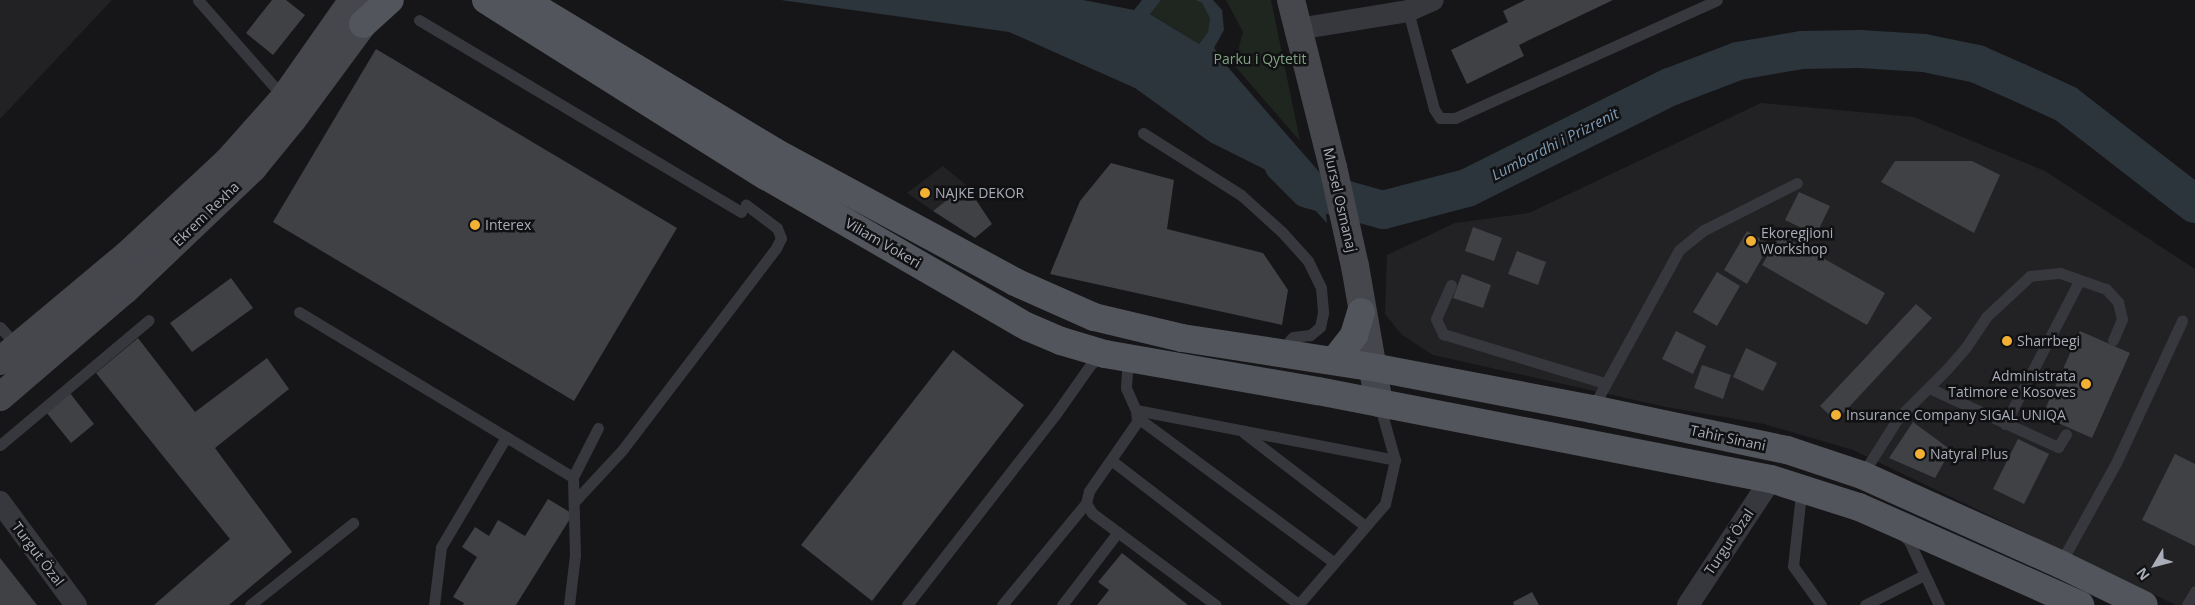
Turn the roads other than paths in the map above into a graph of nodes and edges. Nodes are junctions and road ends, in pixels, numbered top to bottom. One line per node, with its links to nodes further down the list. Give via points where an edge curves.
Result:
1 (198, 0): 13 (lane)
2 (380, 0): 10 (street, Ekrem Rexha)
3 (390, 0): 10 (main road)
4 (486, 0): 25 (main road, Viliam Vokeri, via 766,176 1028,327 1061,341)
5 (523, 0): 24 (main road, Viliam Vokeri, via 775,152 1039,294 1094,316 1182,338)
6 (1291, 0): 12 (street, Mursel Osmanaj)
7 (1433, 0): 9 (street)
8 (1717, 0): 9 (lane, via 1455,118 1440,118 1434,109)
9 (1408, 11): 12 (street)
10 (358, 12): 13 (street, Ekrem Rexha); 30 (street, Ekrem Rexha, via 293,119 252,168 125,290)
11 (420, 20): 47 (lane, via 744,208 777,228 781,238 623,449)
12 (1298, 30): 19 (street, Mursel Osmanaj, via 1333,167 1355,266)
13 (284, 98): 23 (street, Ekrem Rexha, via 227,162 128,254)
14 (1143, 133): 24 (lane, via 1241,195 1308,261 1321,288 1323,313 1320,327 1310,335 1293,337)
15 (1797, 183): 28 (lane, via 1704,230 1679,250)
16 (2079, 281): 22 (lane, via 2106,289 2118,302 2122,319); 29 (lane, via 2060,273 2030,276 1986,317 1966,348); 34 (lane)
17 (1451, 285): 28 (lane, via 1436,319 1443,334)
18 (298, 312): 38 (lane)
19 (1361, 312): 26 (main road, via 1354,335); 27 (street, Mursel Osmanaj)
20 (149, 320): 39 (lane)
21 (2182, 321): 54 (lane, via 2116,463)
22 (2113, 340)
23 (6, 345)
24 (1287, 353): 26 (main road, Tahir Sinani)
25 (1116, 356): 31 (main road, Viliam Vokeri); 33 (lane); 62 (lane, via 1091,364)
26 (1334, 361): 27 (main road, Tahir Sinani)
27 (1372, 367): 31 (street, Mursel Osmanaj); 32 (main road, Tahir Sinani)
28 (1604, 383): 32 (lane)
29 (1929, 388): 34 (lane); 42 (lane, via 1898,418)
30 (0, 397)
31 (1379, 403): 41 (lane); 44 (main road)
32 (1592, 409): 42 (main road, Tahir Sinani, via 1786,450)
33 (1137, 414): 36 (lane); 40 (lane, via 1135,426); 53 (lane)
34 (2005, 424): 37 (lane, via 2058,447)
35 (598, 428): 43 (lane)
36 (1241, 430): 41 (lane); 51 (lane)
37 (2066, 434)
38 (506, 437): 43 (lane); 60 (lane, via 441,547)
39 (0, 445)
40 (1111, 460): 48 (lane, via 1088,491); 66 (lane)
41 (1395, 460): 51 (lane, via 1385,504)
42 (1862, 475): 54 (main road, Tahir Sinani)
43 (572, 477): 47 (lane)
44 (1771, 479): 45 (main road); 67 (street, Turgut Özal)
45 (1803, 489): 49 (main road); 68 (lane, via 1792,566)
46 (0, 502): 58 (street, Turgut Özal)
47 (574, 502): 61 (lane, via 575,555)
48 (1086, 503): 52 (lane, via 1092,513); 63 (lane)
49 (1888, 520): 55 (lane, via 1909,541); 57 (main road)
50 (353, 523): 59 (lane)
51 (1365, 526): 53 (lane)
52 (1118, 532): 64 (lane); 65 (lane)
53 (1334, 562): 66 (lane)
54 (2060, 564): 71 (main road, Tahir Sinani)
55 (1924, 575): 69 (lane); 70 (lane)
56 (2195, 591): 72 (lane)
57 (2072, 604)
58 (76, 605)
59 (250, 605)
60 (434, 605)
61 (569, 605)
62 (907, 605)
63 (1002, 605)
64 (1062, 605)
65 (1216, 605)
66 (1298, 605)
67 (1688, 605)
68 (1821, 605)
69 (1865, 605)
70 (1939, 605)
71 (2144, 605)
72 (2187, 605)

